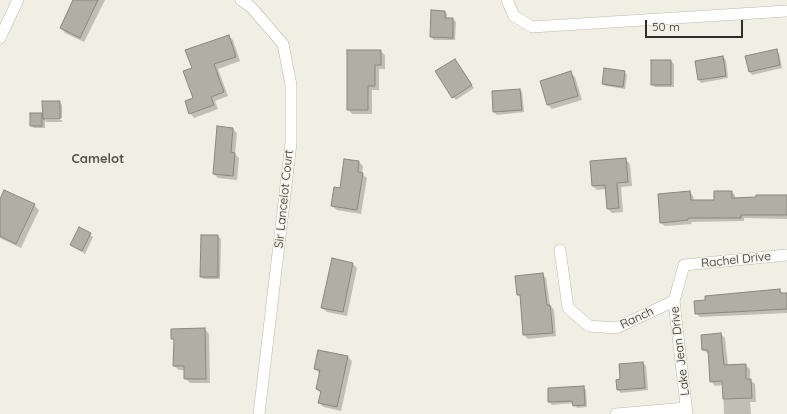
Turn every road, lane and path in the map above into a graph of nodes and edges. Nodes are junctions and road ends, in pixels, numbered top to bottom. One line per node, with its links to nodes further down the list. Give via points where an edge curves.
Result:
1 (18, 0): 5 (street)
2 (241, 0): 11 (street, Sir Lancelot Court, via 283,44 291,85 291,143)
3 (507, 0): 4 (street, via 514,16 532,27)
4 (787, 11)
5 (0, 38)
6 (560, 250): 9 (street, Ranch, via 568,308 588,326 616,328)
7 (787, 255): 8 (street, Rachel Drive)
8 (684, 265): 9 (street, Lake Jean Drive)
9 (674, 301): 10 (street, Lake Jean Drive)
10 (687, 411): 12 (street)
11 (259, 414)
12 (616, 414)

